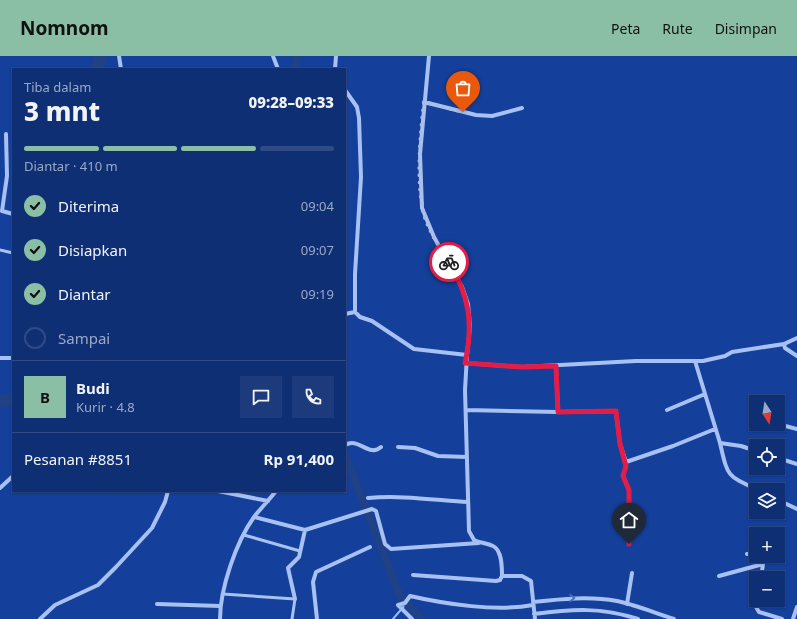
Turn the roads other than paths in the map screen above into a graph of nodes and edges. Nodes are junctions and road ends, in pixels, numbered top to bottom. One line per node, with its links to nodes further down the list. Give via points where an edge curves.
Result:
1 (119, 56): 5 (street)
2 (273, 56): 6 (street)
3 (336, 56): 7 (street)
4 (429, 56): 9 (street)
5 (121, 68)
6 (278, 68)
7 (335, 68)
8 (346, 91): 15 (street, via 357,107 359,118 361,177)
9 (424, 102): 10 (street, via 492,116); 19 (street, via 420,154 422,208 468,304 470,326)
10 (522, 108)
11 (6, 134): 12 (street, via 7,176 2,211)
12 (12, 214)
13 (0, 250): 14 (lane)
14 (12, 253)
15 (355, 312): 16 (street); 19 (street, via 414,349)
16 (346, 314)
17 (797, 338): 18 (street)
18 (784, 344): 20 (street, via 786,350); 23 (street)
19 (467, 355): 24 (street)
20 (797, 356)
21 (0, 358): 22 (street)
22 (12, 358)
23 (695, 361): 25 (street, via 636,361); 26 (street)
24 (465, 363): 25 (street, via 522,367); 27 (street)
25 (556, 366): 29 (street)
26 (705, 394): 28 (street); 31 (street)
27 (467, 410): 29 (street); 38 (street)
28 (667, 410)
29 (558, 412): 40 (street, via 616,411 620,444)
30 (785, 426): 32 (street)
31 (715, 429): 33 (street); 40 (street)
32 (797, 429)
33 (720, 443): 37 (street); 43 (street, via 729,474)
34 (346, 445): 36 (street, via 352,443 370,450 378,450)
35 (398, 446): 38 (street, via 415,448 438,456)
36 (381, 447)
37 (749, 449)
38 (467, 457): 50 (street)
39 (785, 460): 41 (street)
40 (626, 462): 57 (street, via 623,476 629,490)
41 (797, 464)
42 (12, 477): 44 (street)
43 (749, 485)
44 (0, 488)
45 (168, 492): 75 (street, via 152,528 116,568 98,585 55,605)
46 (226, 492): 49 (street)
47 (275, 492): 49 (street)
48 (368, 498): 50 (street, via 396,496)
49 (268, 501): 53 (street)
50 (468, 502): 56 (street, via 469,531 472,538)
51 (785, 503): 52 (street)
52 (797, 509)
53 (254, 517): 54 (street); 55 (street)
54 (305, 530): 56 (street, via 372,509 376,512 385,544 391,549); 59 (street)
55 (244, 535): 59 (lane); 66 (street)
56 (479, 543): 64 (street, via 497,549 502,565)
57 (629, 544)
58 (370, 547): 78 (street, via 316,572 313,582)
59 (300, 551): 67 (street, via 297,561 288,568)
60 (763, 564): 61 (street); 65 (street)
61 (762, 571)
62 (632, 573): 69 (street)
63 (413, 575): 64 (street, via 496,581)
64 (502, 576): 70 (street, via 522,576 529,579 533,587)
65 (719, 576)
66 (223, 594): 67 (lane); 71 (street)
67 (295, 599): 77 (lane)
68 (157, 604): 71 (street)
69 (627, 604): 70 (street, one-way to 69, via 587,598); 81 (street)
70 (533, 605): 74 (street); 79 (street, via 510,608 430,601 410,596 402,605 398,605)
71 (220, 606): 76 (street)
72 (756, 607): 82 (street, via 759,612)
73 (797, 607): 83 (street)
74 (534, 616): 80 (street, via 565,610 593,609)
75 (40, 619)
76 (220, 619)
77 (292, 619)
78 (317, 619)
79 (412, 619)
80 (638, 619)
81 (674, 619)
82 (782, 619)
83 (793, 619)

